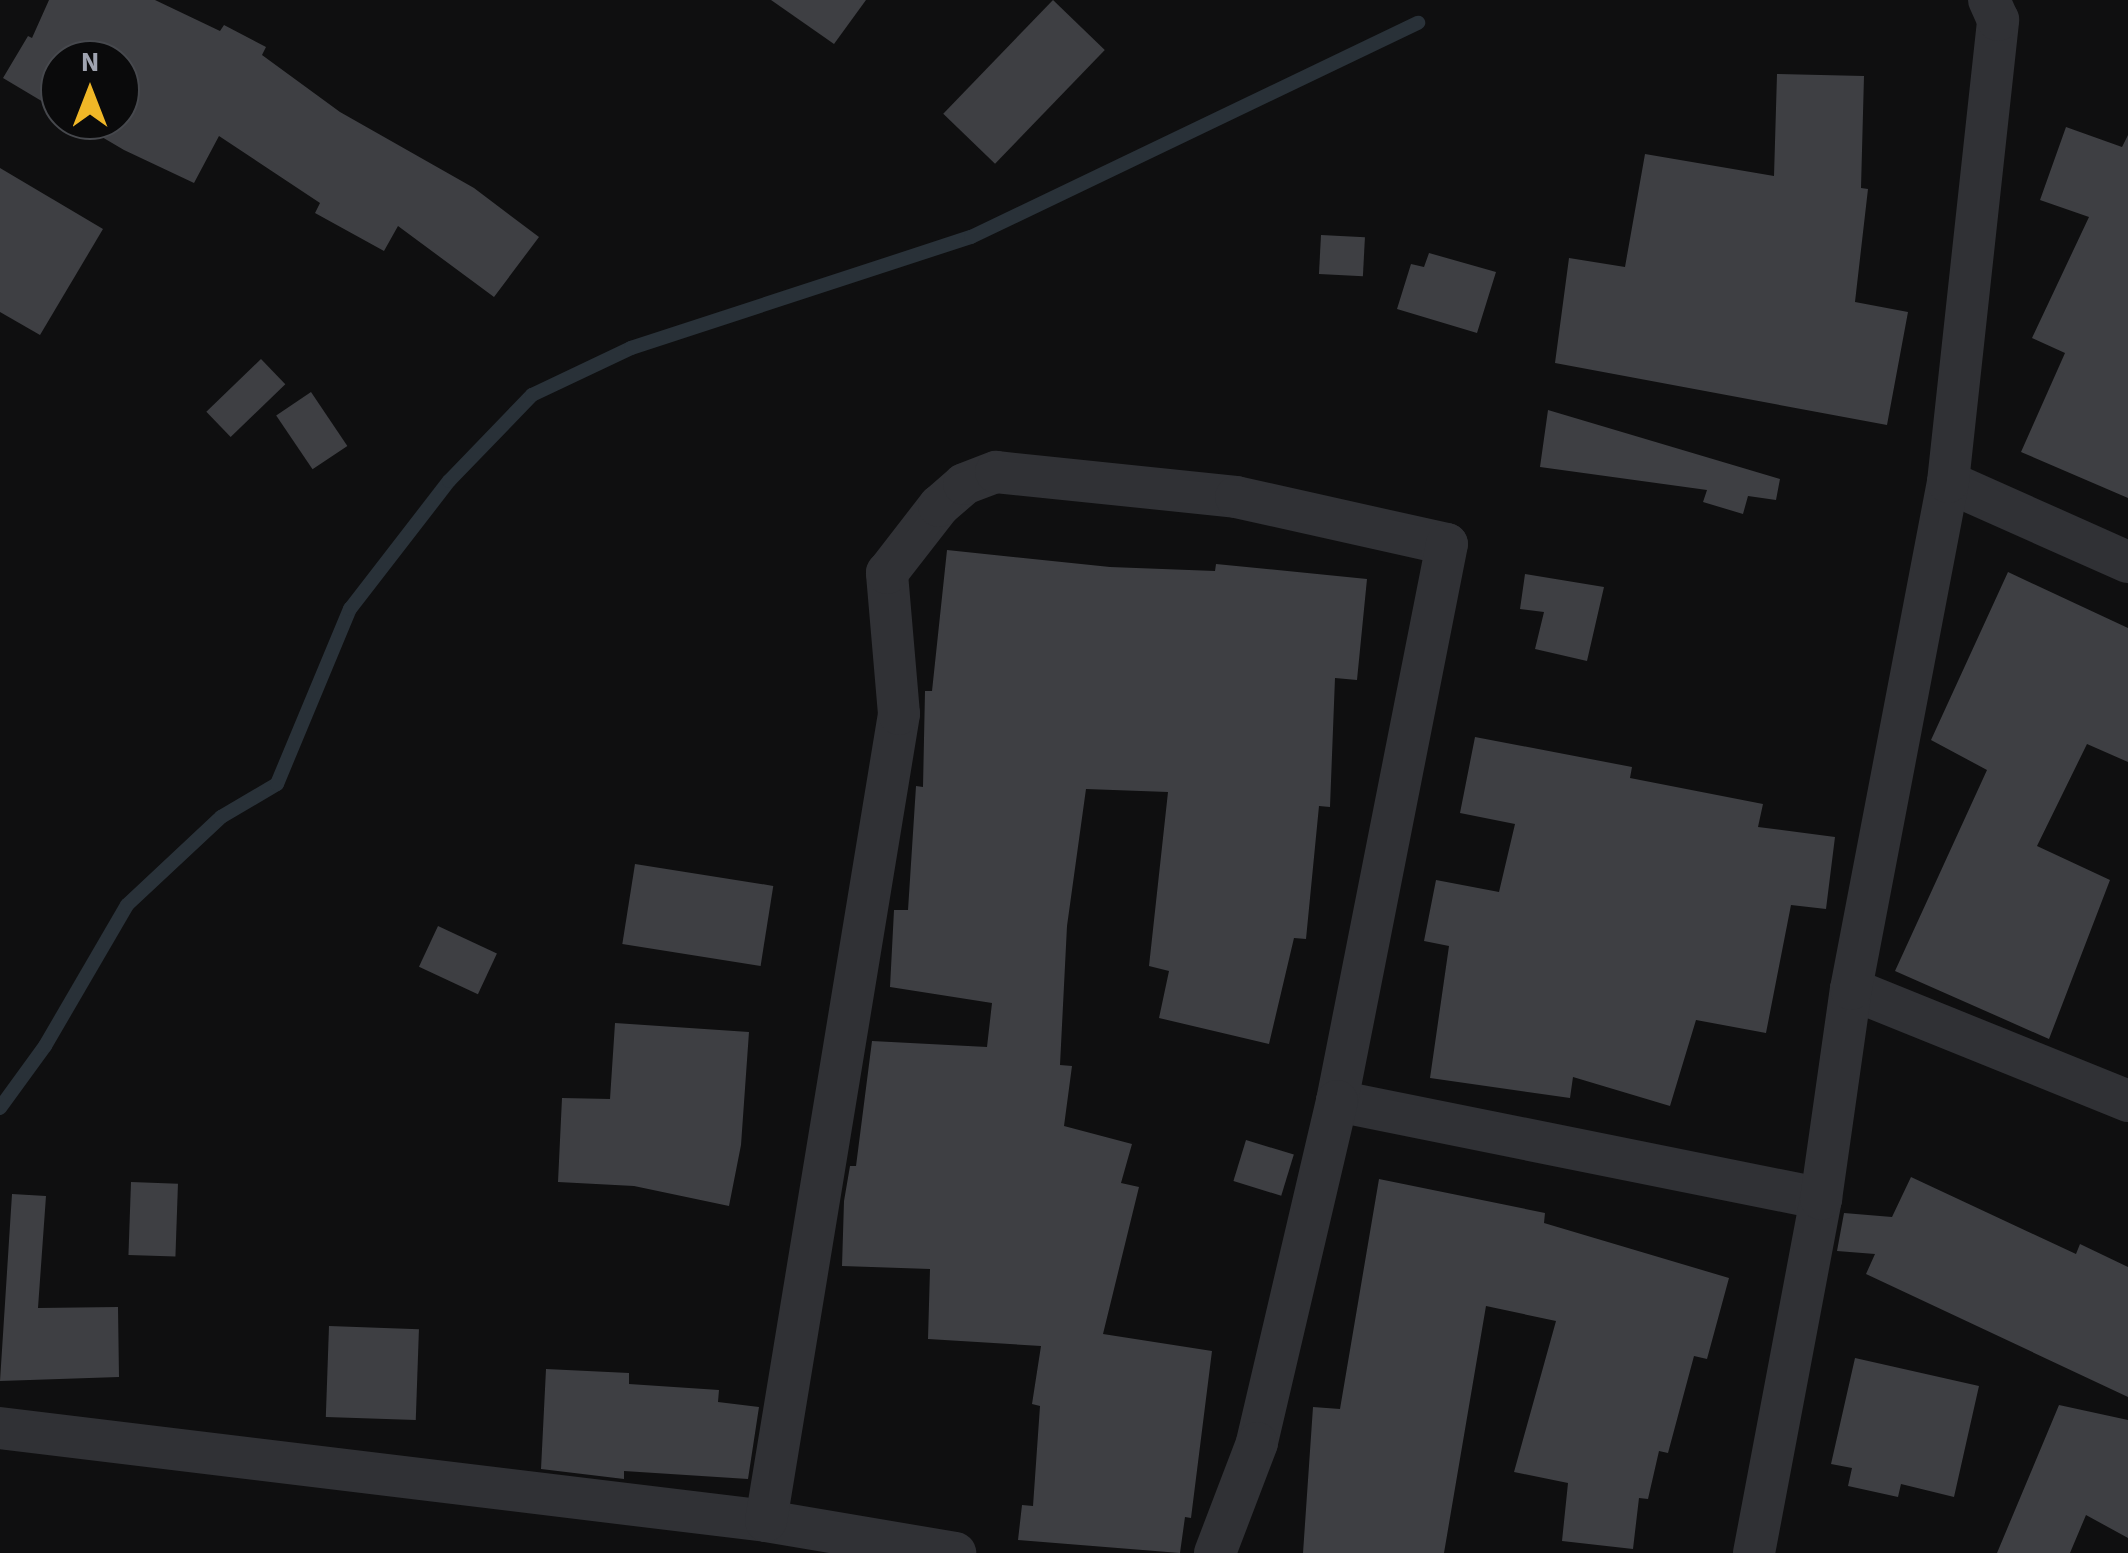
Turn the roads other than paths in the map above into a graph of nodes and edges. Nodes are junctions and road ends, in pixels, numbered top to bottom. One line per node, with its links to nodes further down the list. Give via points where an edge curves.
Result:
1 (1989, 0): 2 (street, via 1998,20)
2 (1948, 482): 3 (street); 4 (street)
3 (2128, 562)
4 (1851, 989): 6 (street); 7 (street)
5 (1337, 1101): 7 (street); 9 (street, via 1447,544 1236,497 996,472 964,484 938,506 887,573 898,714); 11 (street, via 1257,1443)
6 (2128, 1101)
7 (1821, 1199): 12 (street)
8 (0, 1428): 9 (street)
9 (766, 1522): 10 (street)
10 (956, 1553)
11 (1215, 1553)
12 (1754, 1553)

